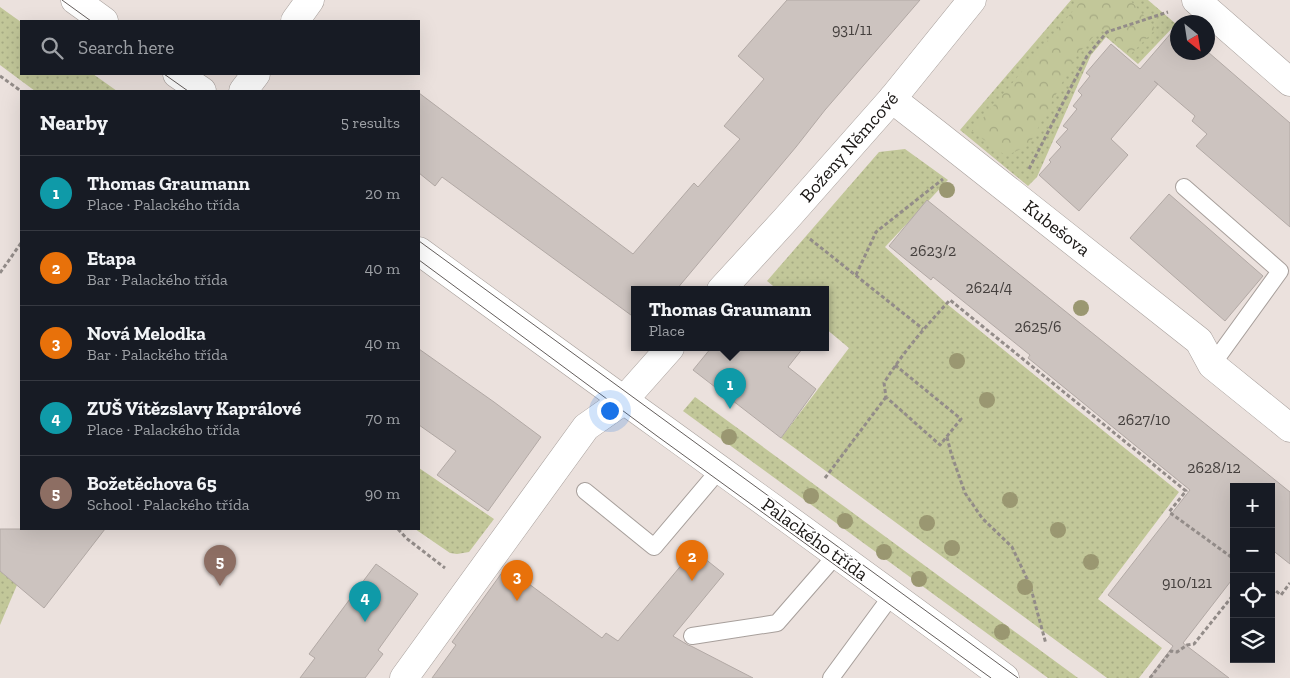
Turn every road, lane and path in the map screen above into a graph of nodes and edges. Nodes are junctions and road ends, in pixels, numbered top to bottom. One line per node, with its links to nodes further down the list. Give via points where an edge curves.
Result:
1 (75, 0): 7 (street)
2 (88, 0): 8 (lane)
3 (310, 0): 9 (street)
4 (972, 0): 19 (street, Boženy Němcové)
5 (1196, 0): 14 (street)
6 (1168, 12): 20 (path, via 1107,32 1087,56)
7 (103, 20)
8 (116, 20)
9 (296, 20)
10 (178, 75): 16 (street)
11 (190, 75): 17 (lane)
12 (255, 75): 18 (street)
13 (0, 76): 15 (path)
14 (1290, 82)
15 (20, 90)
16 (201, 90)
17 (212, 90)
18 (244, 90)
19 (892, 100): 23 (street, Boženy Němcové); 31 (street, Kubešova, via 1200,341)
20 (1027, 173)
21 (948, 175): 27 (path, via 876,232)
22 (1184, 187): 31 (lane, via 1280,271)
23 (786, 219): 27 (path); 28 (street, Boženy Němcové)
24 (20, 244): 26 (path)
25 (420, 252): 34 (street, Palackého třída)
26 (0, 273)
27 (856, 276): 29 (path)
28 (725, 286)
29 (923, 330): 32 (path); 42 (path, via 950,300 1186,491 1169,512)
30 (667, 351): 34 (street)
31 (1212, 364): 35 (street, Kubešova)
32 (895, 365): 33 (path, via 884,382); 36 (path, via 961,419)
33 (886, 397): 36 (path, via 940,445); 38 (path)
34 (623, 401): 37 (street, Palackého třída); 44 (street, via 586,427)
35 (1290, 428)
36 (947, 437): 49 (path, via 965,493 982,518 1012,546 1030,585)
37 (720, 469): 39 (lane, via 654,547); 41 (street, Palackého třída)
38 (824, 478)
39 (585, 491)
40 (399, 530): 44 (path)
41 (837, 554): 46 (street, Palackého třída); 48 (lane, via 777,623)
42 (1230, 556)
43 (1290, 583): 45 (path, via 1281,595)
44 (470, 587): 50 (street)
45 (1275, 590)
46 (892, 595): 51 (lane); 52 (street, Palackého třída)
47 (1230, 599): 53 (path, via 1194,644 1186,645 1178,652 1171,651)
48 (692, 636)
49 (1046, 644)
50 (404, 678)
51 (830, 678)
52 (1005, 678)
53 (1150, 678)

